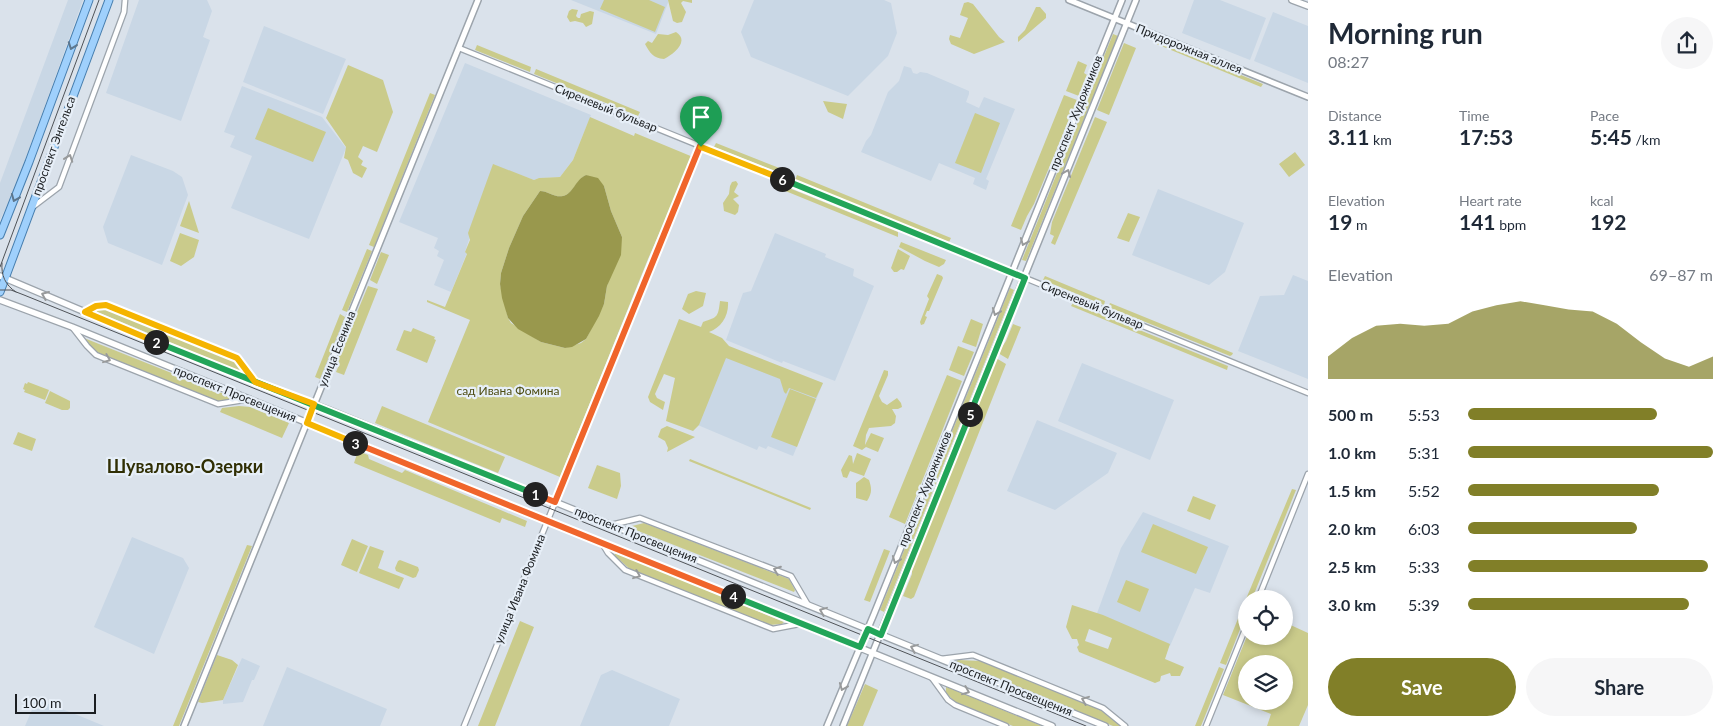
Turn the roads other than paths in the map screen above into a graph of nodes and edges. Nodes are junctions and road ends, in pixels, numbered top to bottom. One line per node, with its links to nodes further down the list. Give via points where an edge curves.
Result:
1 (89, 0): 16 (main road, проспект Энгельса, one-way to 16)
2 (109, 0): 15 (main road, проспект Энгельса)
3 (125, 0): 15 (street, one-way to 3, via 59,186 124,12)
4 (478, 0): 12 (street, улица Есенина)
5 (1069, 0): 10 (street, Придорожная аллея)
6 (1122, 0): 10 (street, проспект Художников)
7 (1136, 0): 11 (street, проспект Художников)
8 (1292, 0): 9 (main road)
9 (1308, 6)
10 (1114, 18): 11 (street, Придорожная аллея); 17 (street, проспект Художников, one-way to 17)
11 (1127, 24): 13 (street, Придорожная аллея); 19 (street, проспект Художников, one-way to 11)
12 (459, 48): 14 (street, Сиреневый бульвар); 27 (street, улица Есенина)
13 (1308, 97)
14 (700, 146): 17 (street, Сиреневый бульвар); 30 (street, улица Ивана Фомина)
15 (30, 209): 18 (main road, проспект Энгельса)
16 (0, 235)
17 (1012, 273): 19 (street, Сиреневый бульвар); 37 (street, проспект Художников, one-way to 37)
18 (3, 277): 20 (main road, проспект Энгельса); 22 (main road, проспект Просвещения, one-way to 18)
19 (1025, 278): 25 (street, Сиреневый бульвар); 38 (street, проспект Художников)
20 (0, 292)
21 (0, 300): 23 (main road, проспект Просвещения)
22 (85, 312): 24 (main road, проспект Просвещения); 24 (street, via 106,305 138,317 237,358)
23 (72, 327): 26 (main road, проспект Просвещения); 26 (street, one-way to 26, via 96,355 218,404)
24 (255, 382): 27 (main road, проспект Просвещения)
25 (1308, 393)
26 (250, 400): 28 (main road, проспект Просвещения)
27 (314, 404): 28 (street, улица Есенина); 30 (main road, проспект Просвещения)
28 (307, 423): 31 (main road, проспект Просвещения); 44 (street, улица Есенина)
29 (1308, 474): 34 (street)
30 (555, 502): 31 (street, улица Ивана Фомина); 32 (main road, проспект Просвещения)
31 (548, 521): 33 (main road, проспект Просвещения); 45 (street, улица Ивана Фомина)
32 (611, 525): 35 (main road, проспект Просвещения); 35 (street, one-way to 32, via 791,576 640,518)
33 (602, 543): 36 (main road, проспект Просвещения); 36 (street, one-way to 36, via 625,570 773,628)
34 (1262, 590)
35 (808, 605): 37 (main road, проспект Просвещения, one-way to 35)
36 (800, 623): 40 (main road, проспект Просвещения)
37 (868, 629): 38 (main road, проспект Просвещения); 40 (street, проспект Художников)
38 (881, 635): 41 (street, проспект Художников); 42 (main road, проспект Просвещения, one-way to 38)
39 (1239, 645): 52 (street)
40 (860, 647): 41 (main road, проспект Просвещения); 46 (street, проспект Художников, one-way to 46)
41 (873, 653): 43 (main road, проспект Просвещения); 47 (street, проспект Художников)
42 (940, 659): 50 (main road, проспект Просвещения); 51 (street, one-way to 42, via 1103,708 973,655)
43 (931, 677): 48 (street, via 951,703); 49 (main road, проспект Просвещения, one-way to 49)
44 (184, 726)
45 (464, 726)
46 (827, 726)
47 (843, 726)
48 (1006, 726)
49 (1052, 726)
50 (1105, 726)
51 (1125, 726)
52 (1206, 726)

